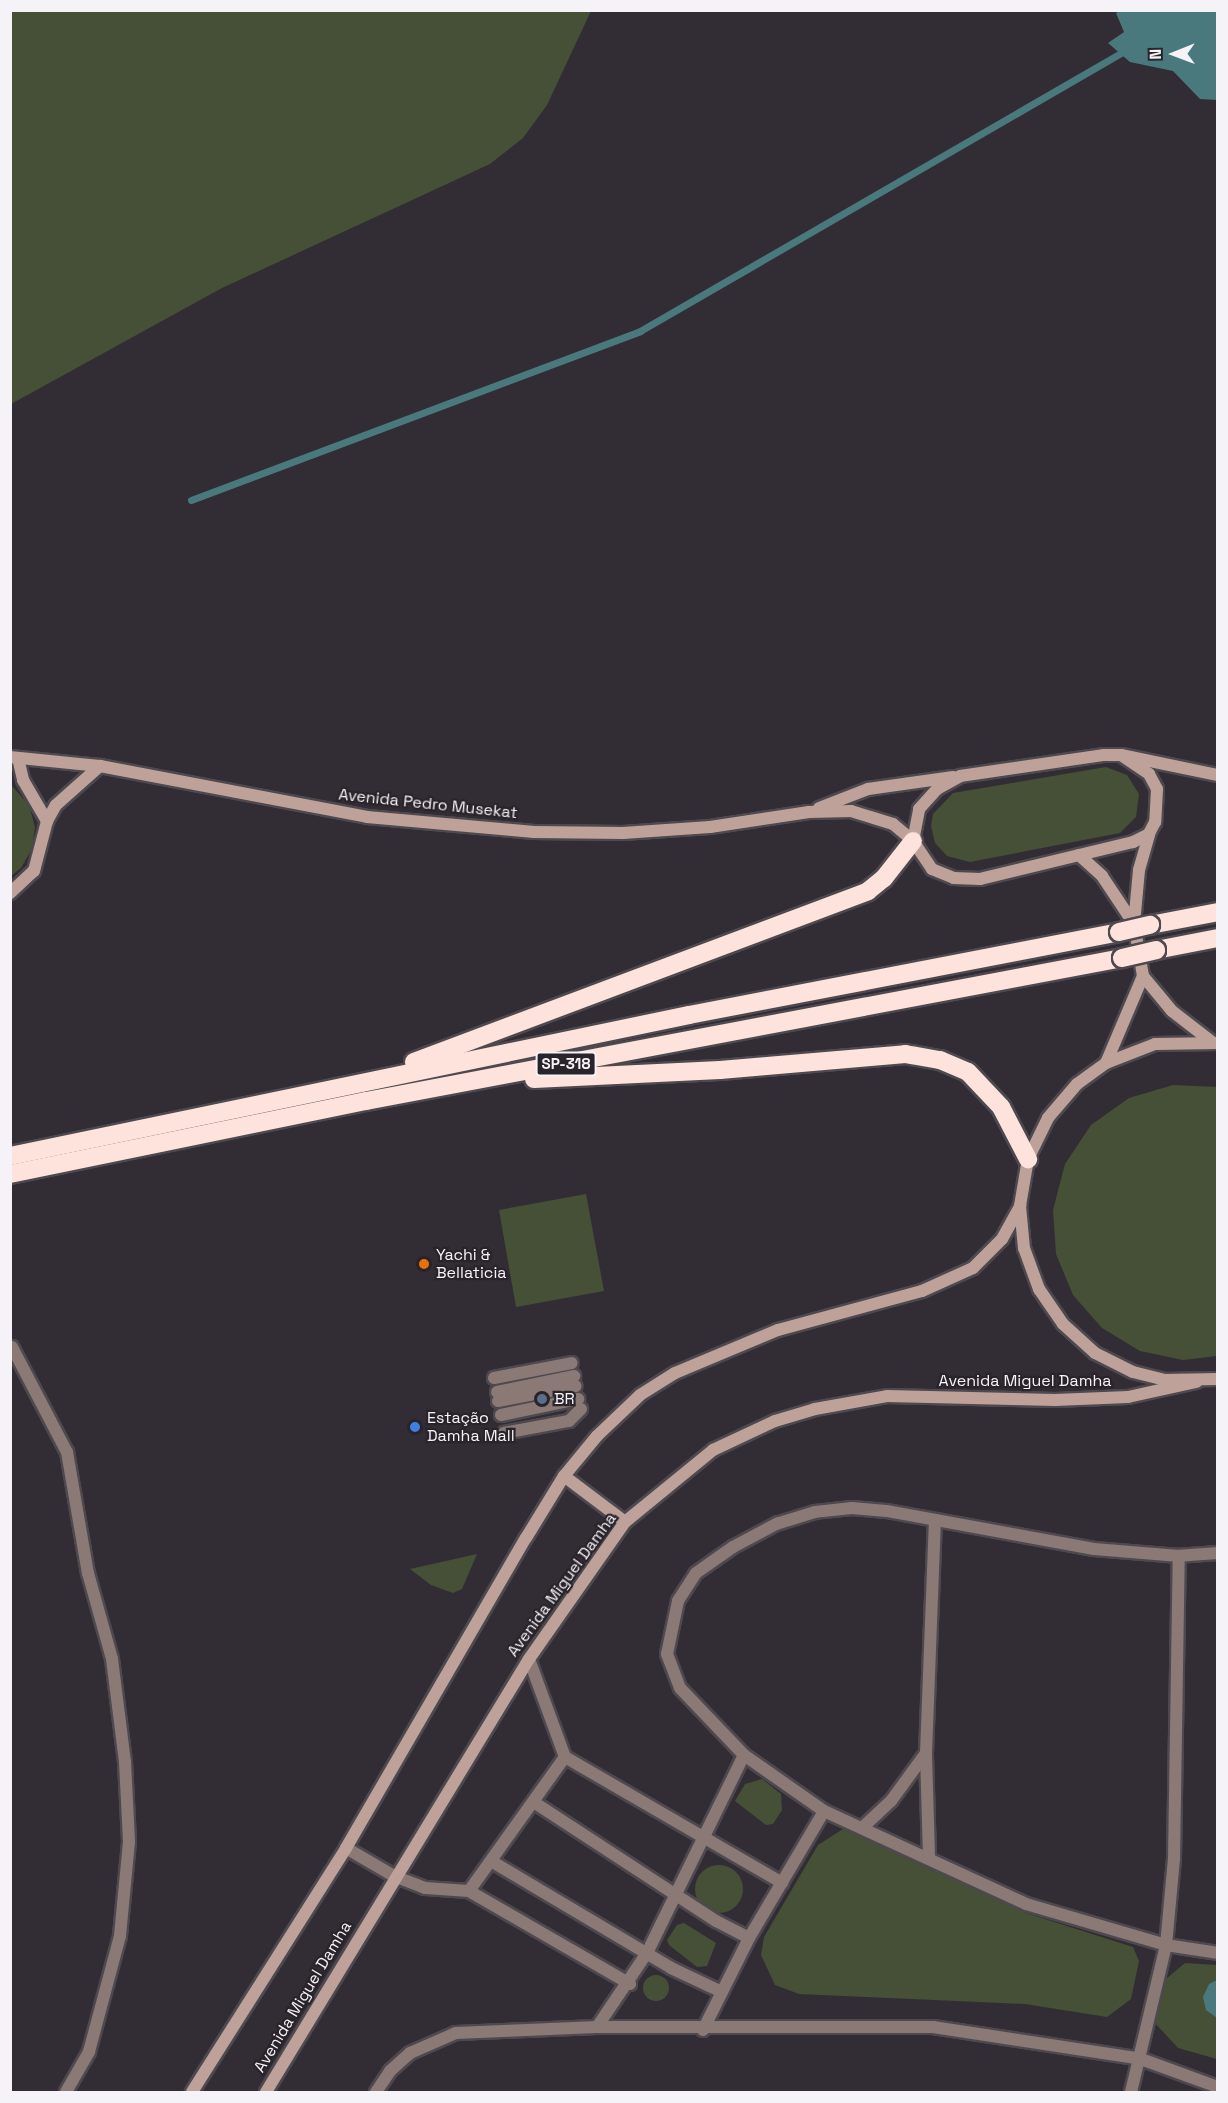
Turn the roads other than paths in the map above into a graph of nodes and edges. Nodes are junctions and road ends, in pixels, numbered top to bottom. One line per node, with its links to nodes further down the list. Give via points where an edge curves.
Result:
1 (1121, 755): 4 (street, Avenida Pedro Musekat); 5 (street, Avenida Pedro Musekat); 8 (street, via 1149,774 1156,789 1159,806)
2 (14, 757): 3 (street, Avenida Pedro Musekat); 7 (street)
3 (100, 766): 6 (street, Avenida Pedro Musekat, via 367,817 534,832 623,833 710,827); 7 (street, via 56,805)
4 (1218, 775)
5 (960, 776): 6 (street, Avenida Pedro Musekat, via 868,789); 9 (street, via 937,789 920,809)
6 (809, 812): 9 (street, Avenida Pedro Musekat, via 866,813 893,824)
7 (47, 821): 11 (street, via 34,871)
8 (1149, 834): 10 (street, Avenida Pedro Musekat, via 1133,842); 13 (street, via 1139,870)
9 (913, 841): 10 (street, Avenida Pedro Musekat, via 932,869 954,879 980,879); 18 (highway, via 884,878 867,891)
10 (1078, 855): 13 (street, via 1102,876)
11 (10, 893)
12 (1218, 912): 13 (highway, SP-318)
13 (1134, 927): 15 (street); 18 (highway, SP-318)
14 (1218, 938): 19 (highway, SP-318, bridge)
15 (1143, 976): 16 (street, via 1172,1011); 17 (street)
16 (1215, 1043): 17 (street, via 1155,1044)
17 (1106, 1063): 21 (street, via 1077,1084 1048,1118)
18 (363, 1081): 20 (highway, SP-318)
19 (366, 1101): 21 (highway, via 520,1080 720,1070 905,1054 939,1060 968,1072 1001,1107); 22 (highway, SP-318)
20 (10, 1156)
21 (1028, 1158): 23 (street)
22 (10, 1174)
23 (1020, 1206): 29 (street, via 1024,1248 1035,1279 1063,1324 1095,1353 1133,1372); 33 (street, via 1002,1239 973,1268 922,1291 778,1330 675,1373 640,1395)
24 (12, 1347): 63 (street, via 67,1452 88,1573 112,1659 125,1762 129,1842 120,1935 88,2052)
25 (572, 1363): 26 (street)
26 (494, 1378)
27 (1218, 1379): 29 (street)
28 (575, 1381): 30 (street)
29 (1196, 1382): 35 (street, Avenida Miguel Damha, via 1128,1397 1055,1400 887,1396 815,1409 775,1421 713,1450)
30 (497, 1397)
31 (501, 1415): 32 (street, via 580,1404 569,1421)
32 (504, 1433)
33 (564, 1476): 35 (street); 46 (street)
34 (935, 1521): 37 (street, via 1094,1549); 39 (street); 40 (street, via 852,1508 814,1512 778,1522 696,1574 678,1601 667,1654 680,1688)
35 (626, 1522): 38 (street, Avenida Miguel Damha)
36 (1218, 1553): 37 (street)
37 (1179, 1556): 54 (street, via 1174,1859)
38 (529, 1659): 41 (street); 49 (street, Avenida Miguel Damha)
39 (926, 1753): 44 (street, via 891,1801); 47 (street)
40 (744, 1755): 43 (street); 45 (street)
41 (565, 1758): 42 (street); 45 (street)
42 (535, 1803): 48 (street); 52 (street)
43 (824, 1811): 44 (street); 50 (street)
44 (862, 1828): 47 (street)
45 (705, 1841): 50 (street); 52 (street)
46 (346, 1848): 49 (street); 64 (street)
47 (929, 1856): 54 (street, via 1026,1904)
48 (491, 1861): 51 (street); 55 (street)
49 (394, 1876): 51 (street, via 425,1888); 65 (street, Avenida Miguel Damha)
50 (782, 1882): 53 (street)
51 (469, 1891): 57 (street)
52 (678, 1896): 53 (street); 55 (street)
53 (749, 1938): 58 (street)
54 (1166, 1946): 56 (street); 61 (street)
55 (647, 1953): 57 (street); 58 (street)
56 (1218, 1953)
57 (630, 1984): 59 (street)
58 (722, 1992): 60 (street)
59 (597, 2027): 60 (street); 66 (street, via 456,2033 410,2053 390,2071)
60 (703, 2030): 61 (street, via 933,2027)
61 (1141, 2059): 62 (street); 67 (street)
62 (1218, 2087)
63 (66, 2092)
64 (192, 2092)
65 (266, 2092)
66 (376, 2092)
67 (1131, 2092)

